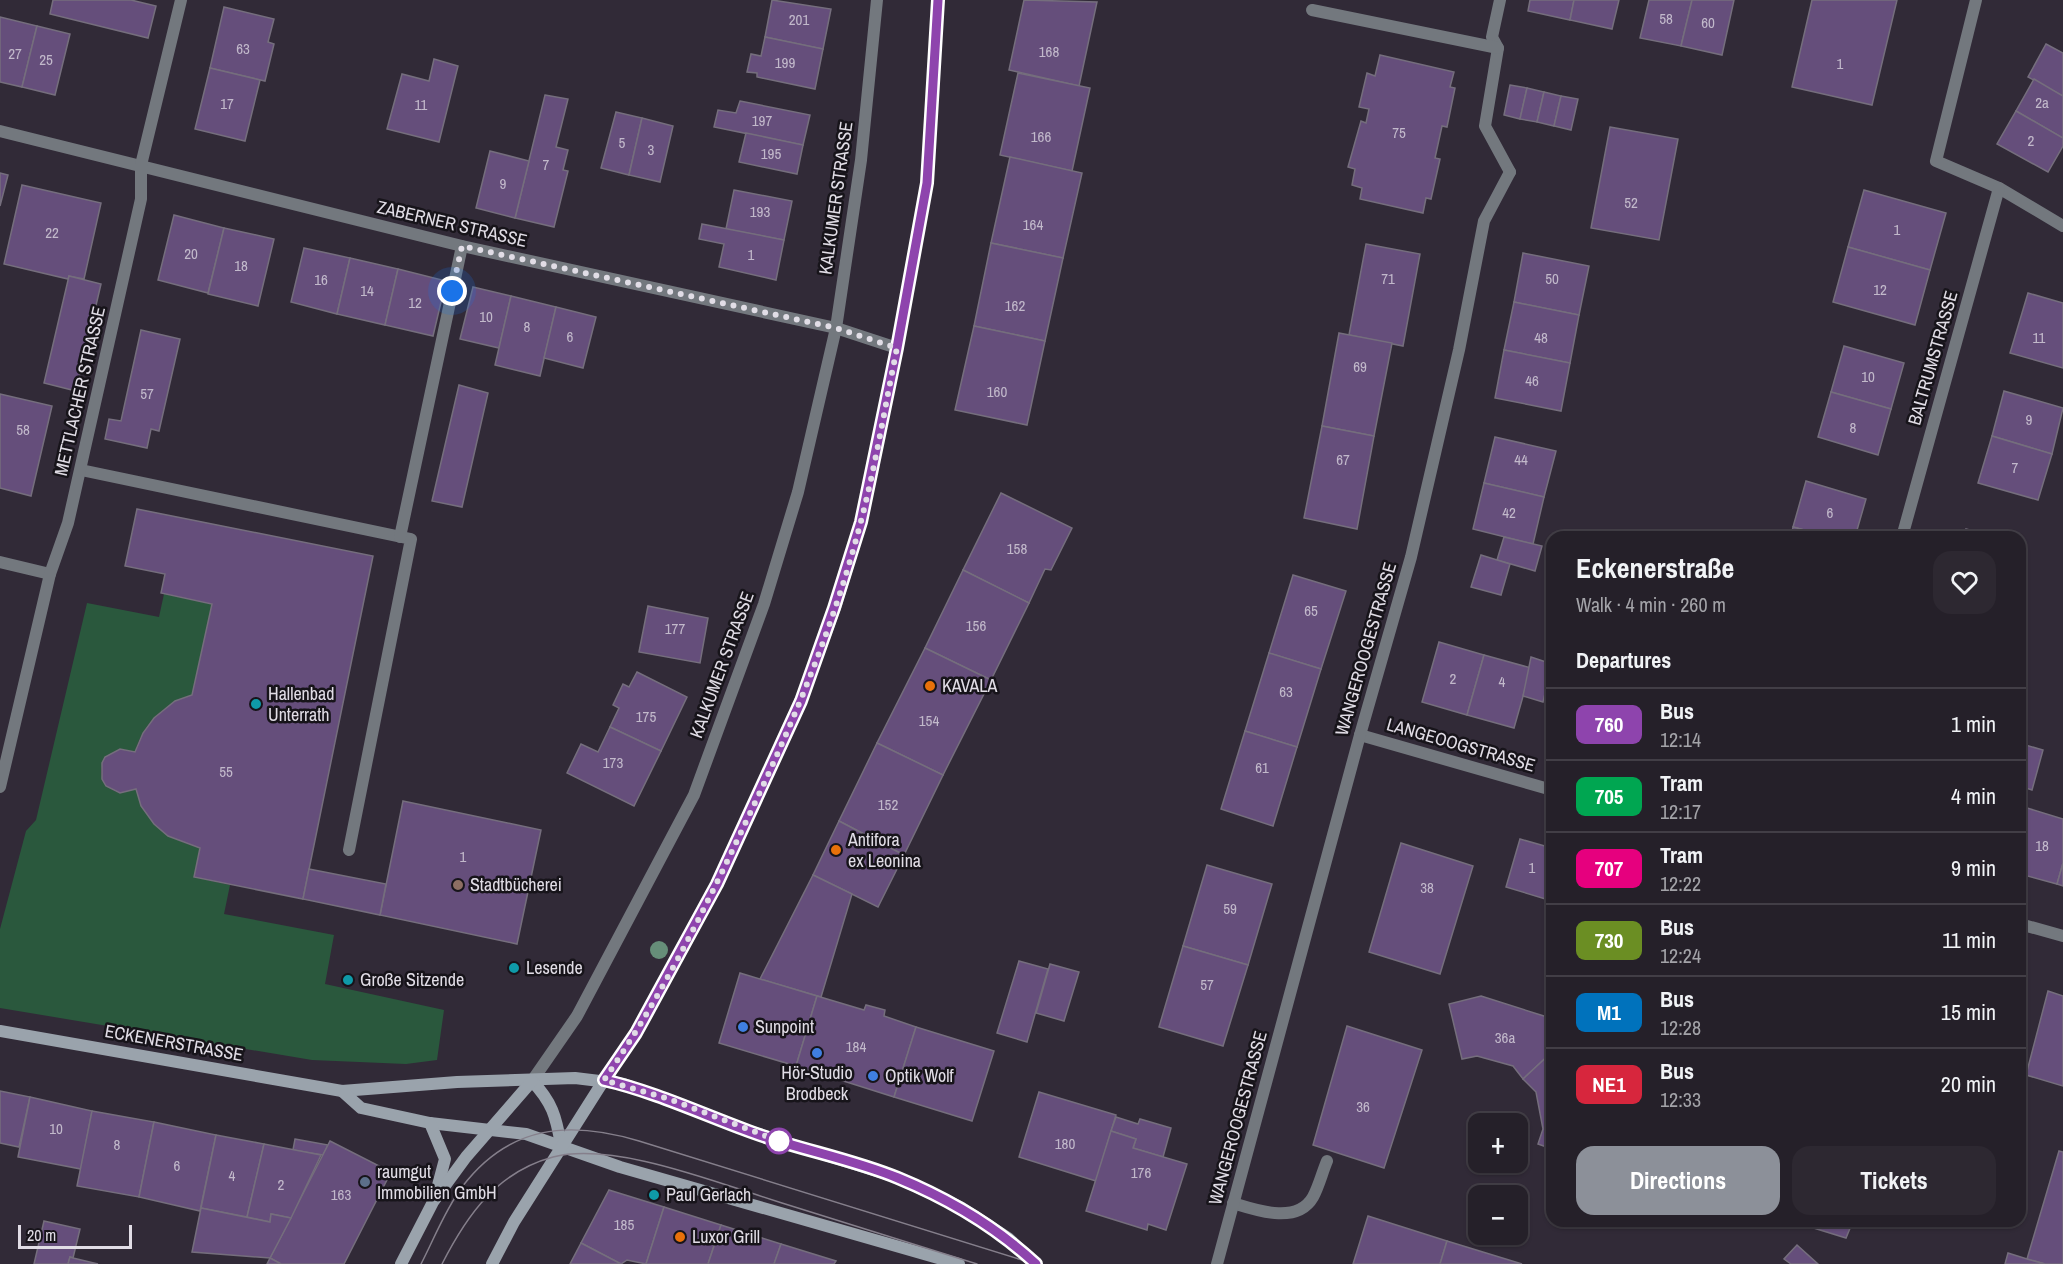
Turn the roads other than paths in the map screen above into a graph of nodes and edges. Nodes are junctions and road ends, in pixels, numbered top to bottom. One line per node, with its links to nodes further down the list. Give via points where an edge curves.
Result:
1 (181, 0): 9 (street, METTLACHER STRASSE)
2 (878, 0): 13 (street, KALKUMER STRASSE, via 861,160)
3 (938, 0): 14 (street, via 927,183)
4 (1500, 0): 7 (street, WANGEROOGESTRASSE, via 1492,37)
5 (1976, 0): 10 (street, via 1936,160)
6 (1312, 10): 7 (street)
7 (1498, 48): 20 (street, WANGEROOGESTRASSE, via 1485,126 1510,172 1484,221 1431,478)
8 (0, 131): 9 (street, ZABERNER STRASSE)
9 (141, 165): 12 (street, ZABERNER STRASSE); 15 (street, METTLACHER STRASSE, via 141,199)
10 (1999, 188): 11 (street); 16 (street, BALTRUMSTRASSE)
11 (2063, 226)
12 (462, 246): 13 (street, ZABERNER STRASSE); 17 (street)
13 (836, 328): 14 (street, ZABERNER STRASSE); 28 (street, KALKUMER STRASSE, via 798,492 764,604 694,795 577,1017)
14 (897, 348): 27 (street, via 861,522 801,701 717,884 636,1033)
15 (81, 470): 17 (street); 19 (street, METTLACHER STRASSE)
16 (1904, 531)
17 (400, 537): 23 (street, via 411,539)
18 (0, 562): 19 (street)
19 (50, 574): 21 (street, METTLACHER STRASSE)
20 (1359, 735): 22 (street, LANGEOOGSTRASSE); 35 (street, WANGEROOGESTRASSE)
21 (0, 787)
22 (1546, 788)
23 (349, 850)
24 (2026, 926): 25 (street)
25 (2063, 936)
26 (0, 1031): 29 (main road, ECKENERSTRASSE)
27 (604, 1080): 28 (main road, ECKENERSTRASSE); 32 (main road); 39 (main road, ECKENERSTRASSE, via 896,1177 963,1208 1008,1238)
28 (532, 1081): 29 (main road, ECKENERSTRASSE); 31 (main road, KALKUMER STRASSE); 32 (main road, via 548,1097)
29 (342, 1091): 30 (main road, ECKENERSTRASSE, via 361,1108)
30 (430, 1123): 31 (main road, ECKENERSTRASSE); 34 (main road, via 445,1159)
31 (493, 1129): 32 (main road, ECKENERSTRASSE); 34 (main road, KALKUMER STRASSE, via 466,1157)
32 (561, 1145): 37 (main road); 38 (main road, ECKENERSTRASSE, via 620,1167)
33 (1327, 1161): 35 (street, via 1312,1199 1295,1211 1272,1214)
34 (433, 1202): 36 (main road, KALKUMER STRASSE)
35 (1233, 1203): 40 (street, WANGEROOGESTRASSE)
36 (401, 1264)
37 (492, 1264)
38 (959, 1264)
39 (1036, 1264)
40 (1217, 1264)

